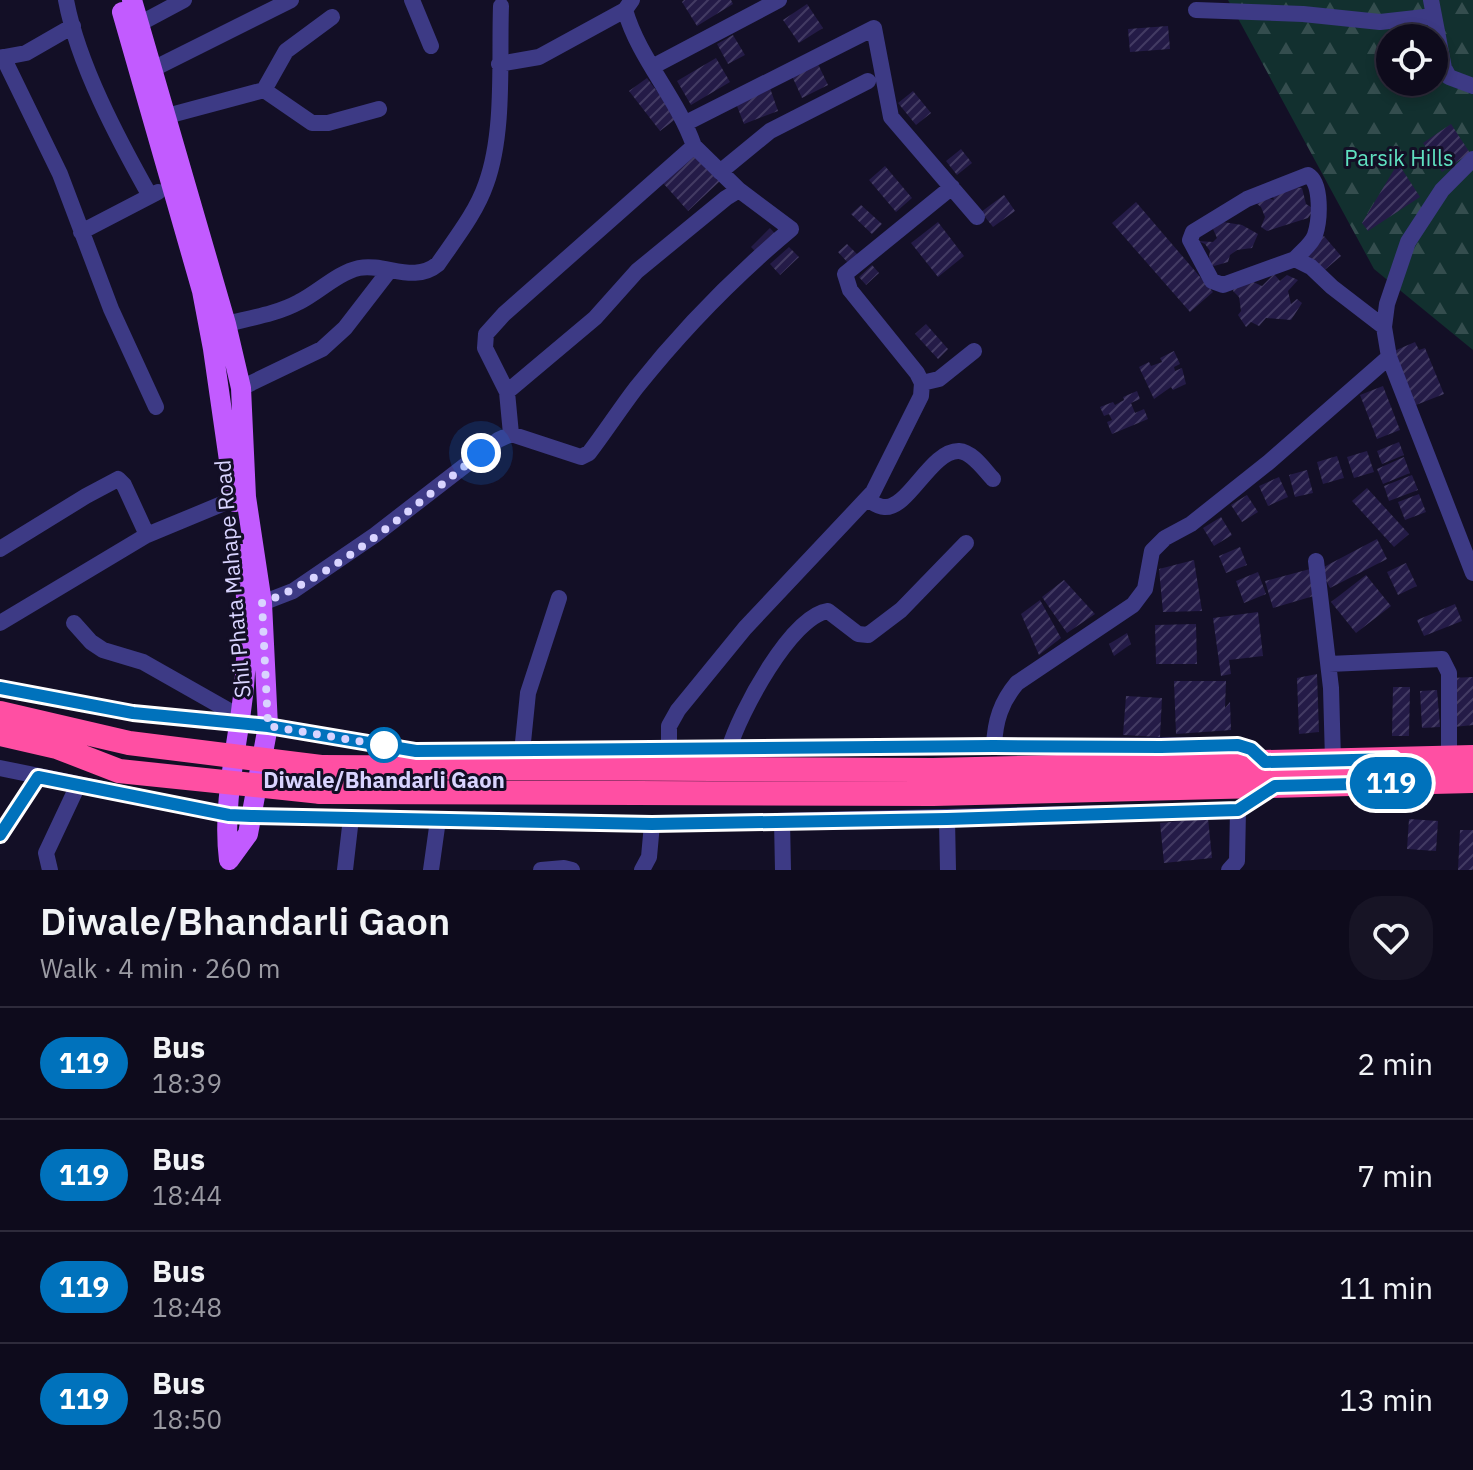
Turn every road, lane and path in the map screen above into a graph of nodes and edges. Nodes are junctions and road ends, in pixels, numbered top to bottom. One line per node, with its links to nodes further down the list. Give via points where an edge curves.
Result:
1 (66, 0): 14 (street)
2 (119, 0): 29 (main road, Shil Phata Mahape Road)
3 (132, 0): 13 (main road, Shil Phata Mahape Road)
4 (184, 0): 13 (street)
5 (291, 0): 19 (street)
6 (412, 0): 15 (street)
7 (779, 0): 18 (street)
8 (628, 5): 17 (street, via 539,57); 18 (street, via 632,34)
9 (501, 6): 17 (street)
10 (1433, 8): 11 (street, via 1380,22); 21 (street, via 1444,68 1449,77)
11 (1196, 10)
12 (332, 17): 22 (street, via 286,51)
13 (139, 24): 19 (main road, Shil Phata Mahape Road)
14 (73, 26): 16 (street, via 26,53); 32 (street, via 91,77)
15 (431, 46)
16 (1, 58): 34 (street, via 60,174)
17 (499, 64): 36 (street, via 493,153 474,209 431,270)
18 (652, 67): 25 (street)
19 (153, 69): 24 (main road, Shil Phata Mahape Road)
20 (868, 81): 28 (street, via 770,131)
21 (1473, 86)
22 (264, 90): 23 (street, via 312,123); 24 (street)
23 (379, 109)
24 (167, 116): 29 (main road, Shil Phata Mahape Road)
25 (686, 123): 26 (street); 30 (street, via 874,28 891,117)
26 (694, 146): 28 (street); 43 (street, via 486,334 485,348)
27 (1473, 159): 38 (street, via 1442,190 1408,242)
28 (720, 172): 31 (street)
29 (178, 183): 32 (street); 37 (main road, Shil Phata Mahape Road); 47 (main road, Shil Phata Mahape Road)
30 (952, 187): 33 (street); 41 (street, via 845,274 850,290)
31 (739, 190): 43 (street, via 637,271 595,318); 45 (street, via 791,229 682,335 589,453 581,457)
32 (150, 196): 34 (street)
33 (977, 217)
34 (81, 232): 44 (street)
35 (1295, 259): 35 (street, via 1223,285 1212,281 1190,240 1193,232 1247,199 1308,175 1318,192 1315,235); 38 (street)
36 (389, 271): 37 (street, via 359,268 295,304); 42 (street, via 322,349)
37 (226, 324): 42 (main road, Shil Phata Mahape Road)
38 (1384, 327): 40 (street)
39 (974, 351): 41 (street, via 939,379)
40 (1389, 357): 53 (street); 64 (street, via 1269,462 1191,524 1165,538 1152,551 1145,589 1133,605 1017,683 1004,699)
41 (922, 383): 48 (street, via 921,396)
42 (241, 388): 47 (main road, Shil Phata Mahape Road)
43 (507, 392): 45 (street)
44 (156, 407)
45 (511, 434): 55 (street, via 293,591)
46 (993, 479): 48 (street, via 959,451 936,463 893,506 880,507)
47 (240, 498): 49 (street); 55 (main road, Shil Phata Mahape Road); 61 (main road, Shil Phata Mahape Road, via 246,628)
48 (867, 499): 66 (street, via 745,628 678,710 669,726)
49 (147, 535): 51 (street, via 118,479); 56 (street)
50 (966, 543): 65 (street, via 901,610 868,635 858,634 828,611 818,612 799,628 762,678)
51 (0, 549)
52 (1316, 561): 58 (street)
53 (1473, 573)
54 (559, 598): 67 (street, via 528,693)
55 (262, 603): 62 (main road, Shil Phata Mahape Road)
56 (0, 623)
57 (74, 623): 61 (street, via 103,650 143,662)
58 (1329, 664): 68 (street, via 1442,659 1449,673); 70 (street)
59 (0, 688): 61 (street, via 133,713)
60 (0, 713): 75 (highway, bridge)
61 (240, 721): 62 (street); 81 (main road, Shil Phata Mahape Road)
62 (268, 726): 67 (street, via 416,751); 82 (main road, Shil Phata Mahape Road)
63 (0, 734): 75 (highway, bridge, via 57,747 119,771)
64 (994, 746): 65 (street); 71 (street, via 1238,745)
65 (729, 749): 66 (street)
66 (669, 750): 67 (street)
67 (522, 752)
68 (1461, 757): 69 (highway)
69 (1394, 759): 70 (highway); 77 (highway)
70 (1333, 760): 71 (highway)
71 (1265, 762): 74 (highway)
72 (0, 768): 73 (street)
73 (38, 777): 78 (street); 88 (street)
74 (1130, 777): 75 (highway, via 933,770); 79 (highway)
75 (321, 780)
76 (1473, 781): 77 (highway)
77 (1395, 783): 79 (highway)
78 (78, 785): 81 (street); 91 (street, via 46,853)
79 (1275, 786): 80 (street)
80 (1238, 810): 84 (street); 90 (street, via 1237,861)
81 (229, 815): 82 (street); 89 (main road, Shil Phata Mahape Road)
82 (251, 816): 83 (street); 89 (main road, Shil Phata Mahape Road, via 248,834)
83 (351, 818): 85 (street); 92 (street)
84 (947, 819): 86 (street); 98 (street)
85 (438, 820): 87 (street); 93 (street)
86 (782, 821): 87 (street); 97 (street)
87 (652, 824): 96 (street, via 649,857)
88 (0, 835)
89 (230, 865)
90 (1230, 869)
91 (50, 870)
92 (345, 870)
93 (431, 870)
94 (541, 870): 95 (street)
95 (572, 870)
96 (642, 870)
97 (783, 870)
98 (948, 870)

